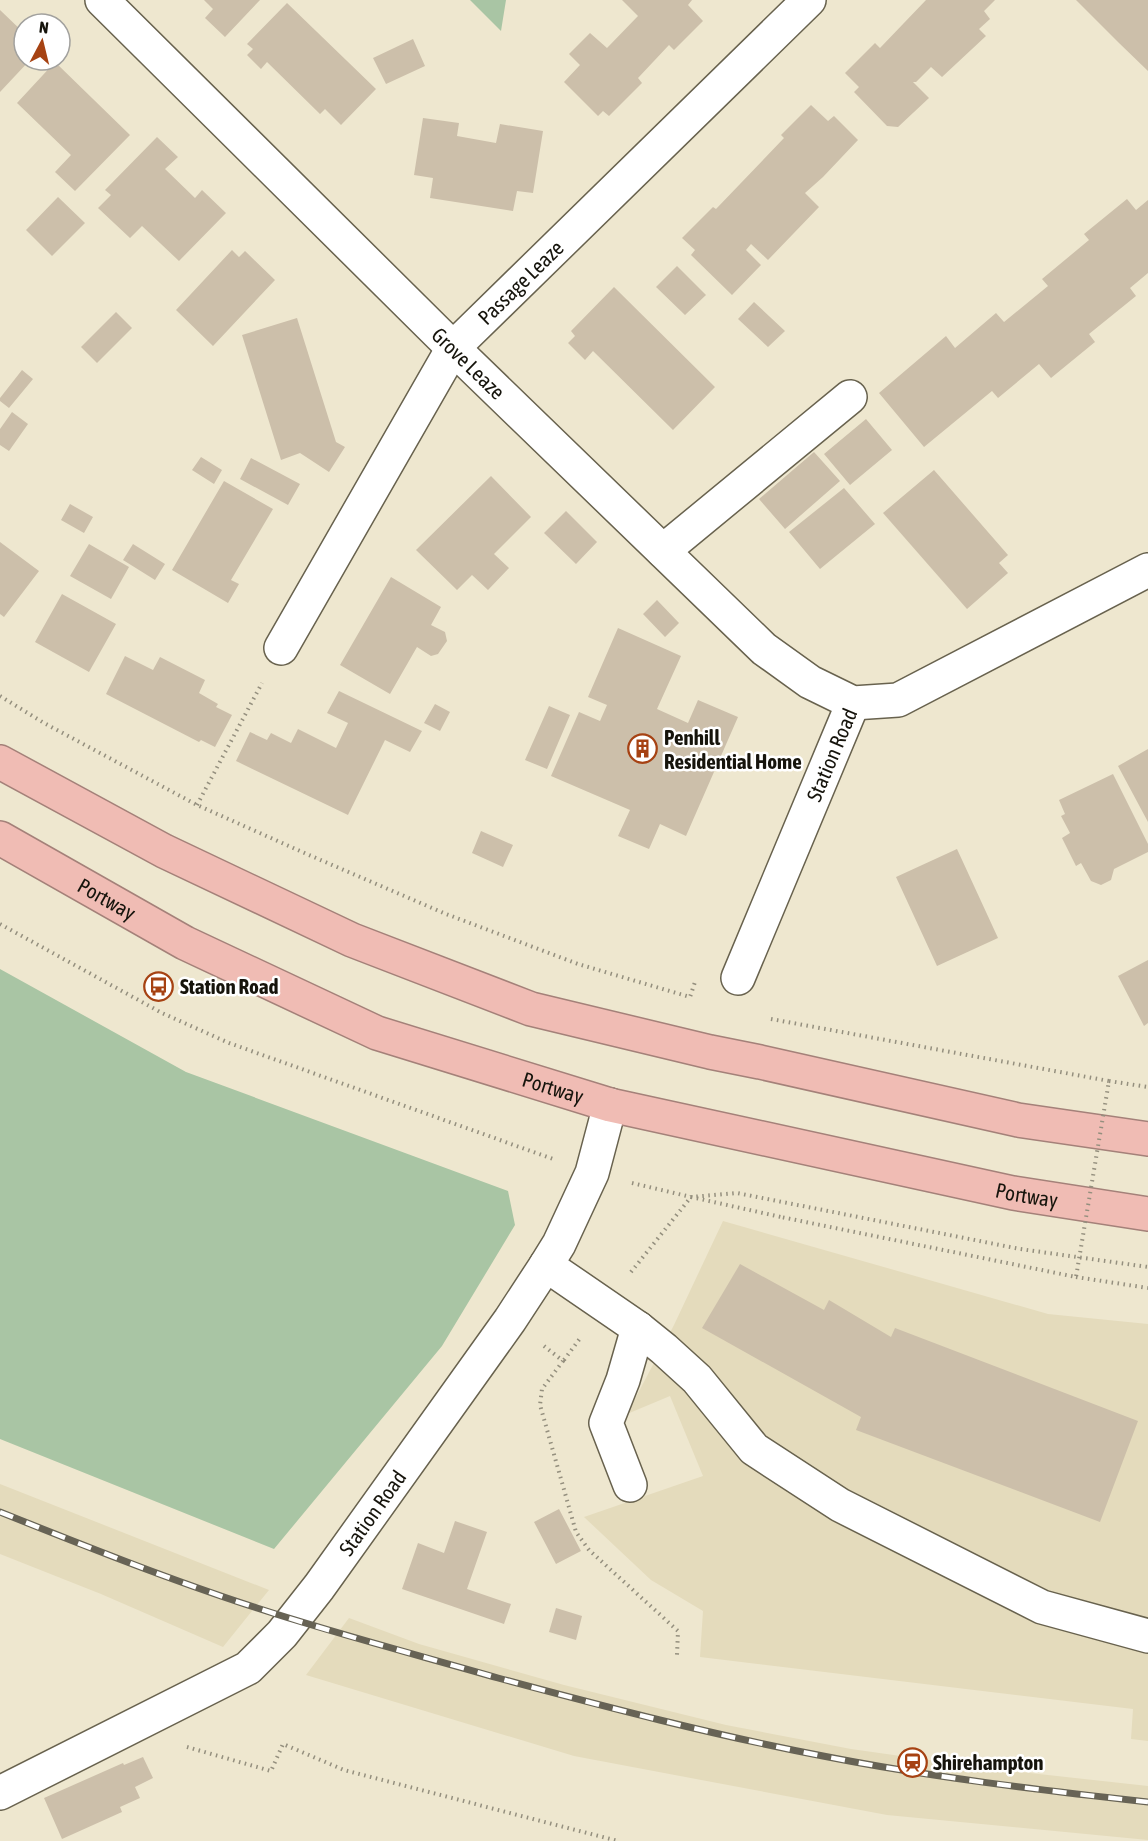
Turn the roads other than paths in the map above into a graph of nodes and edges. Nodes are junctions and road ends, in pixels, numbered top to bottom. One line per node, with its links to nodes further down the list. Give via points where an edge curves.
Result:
1 (102, 0): 3 (street, Grove Leaze)
2 (809, 0): 3 (street, Passage Leaze)
3 (453, 348): 5 (street, Grove Leaze); 7 (street, Passage Leaze)
4 (850, 397): 5 (street)
5 (663, 551): 8 (street, Grove Leaze, via 764,649 810,682)
6 (1148, 570): 8 (street, Station Road, via 898,700)
7 (281, 648)
8 (853, 703): 11 (street, Station Road)
9 (0, 762): 13 (highway, via 164,851 352,940 531,1009 1018,1120)
10 (0, 838): 12 (highway, Portway, via 185,944 377,1033)
11 (738, 978)
12 (610, 1105): 14 (highway, Portway, via 1013,1193); 15 (street, Station Road, via 592,1173)
13 (1148, 1139)
14 (1148, 1214)
15 (546, 1265): 16 (street); 19 (street, Station Road, via 319,1587 282,1634 248,1668)
16 (638, 1328): 17 (street, via 606,1423); 18 (street, via 697,1379 754,1449 840,1505 1042,1606)
17 (630, 1485)
18 (1148, 1636)
19 (0, 1793)

